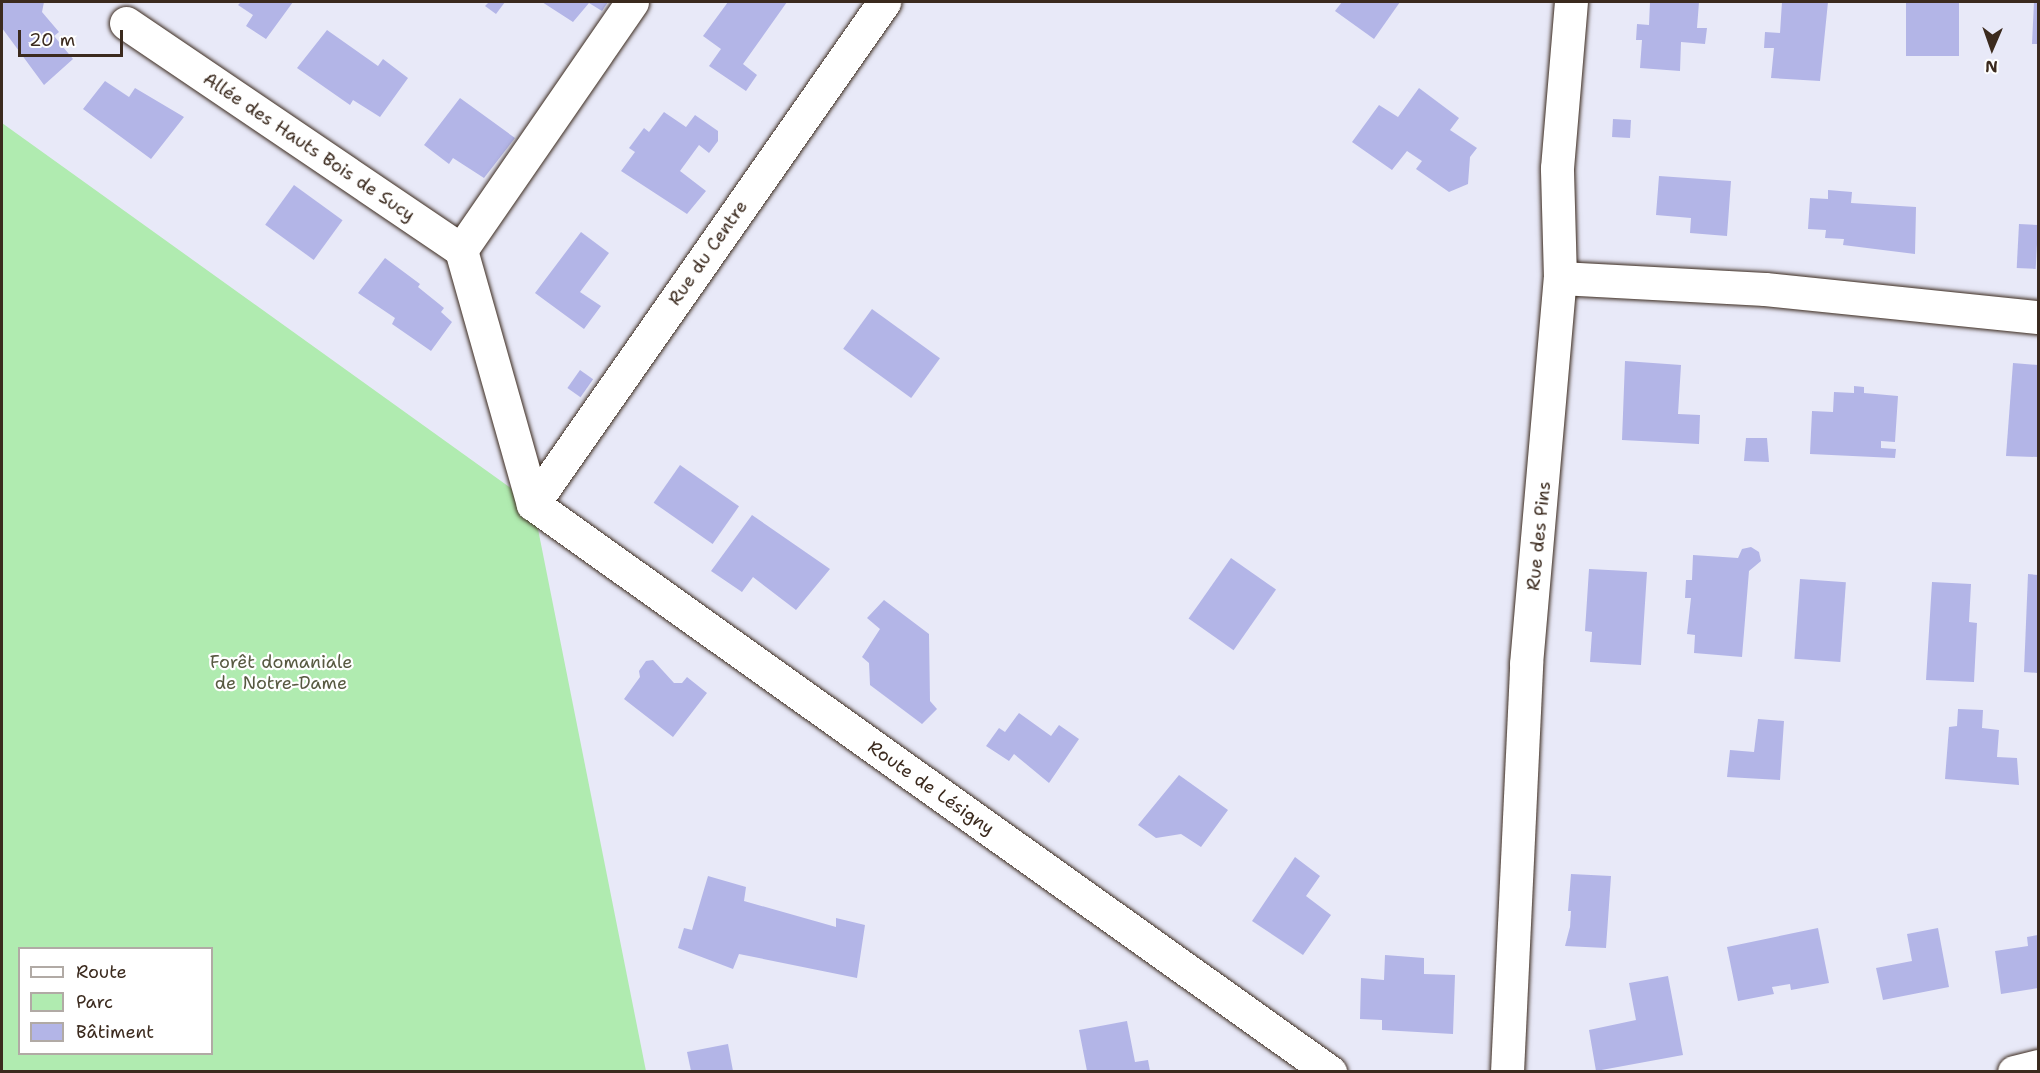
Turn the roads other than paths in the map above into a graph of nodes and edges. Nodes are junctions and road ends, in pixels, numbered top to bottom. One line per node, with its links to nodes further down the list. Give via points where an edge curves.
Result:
1 (632, 2): 5 (street)
2 (884, 2): 8 (street, Rue du Centre)
3 (1571, 2): 6 (street, Rue des Pins, via 1557,168)
4 (126, 23): 5 (street, Allée des Hauts Bois de Sucy)
5 (461, 250): 8 (street)
6 (1560, 278): 7 (street, via 1765,289); 11 (street, Rue des Pins, via 1526,664)
7 (2038, 317)
8 (533, 504): 10 (street, Route de Lésigny)
9 (2038, 1066): 12 (street)
10 (1330, 1071)
11 (1507, 1071)
12 (2014, 1071)

